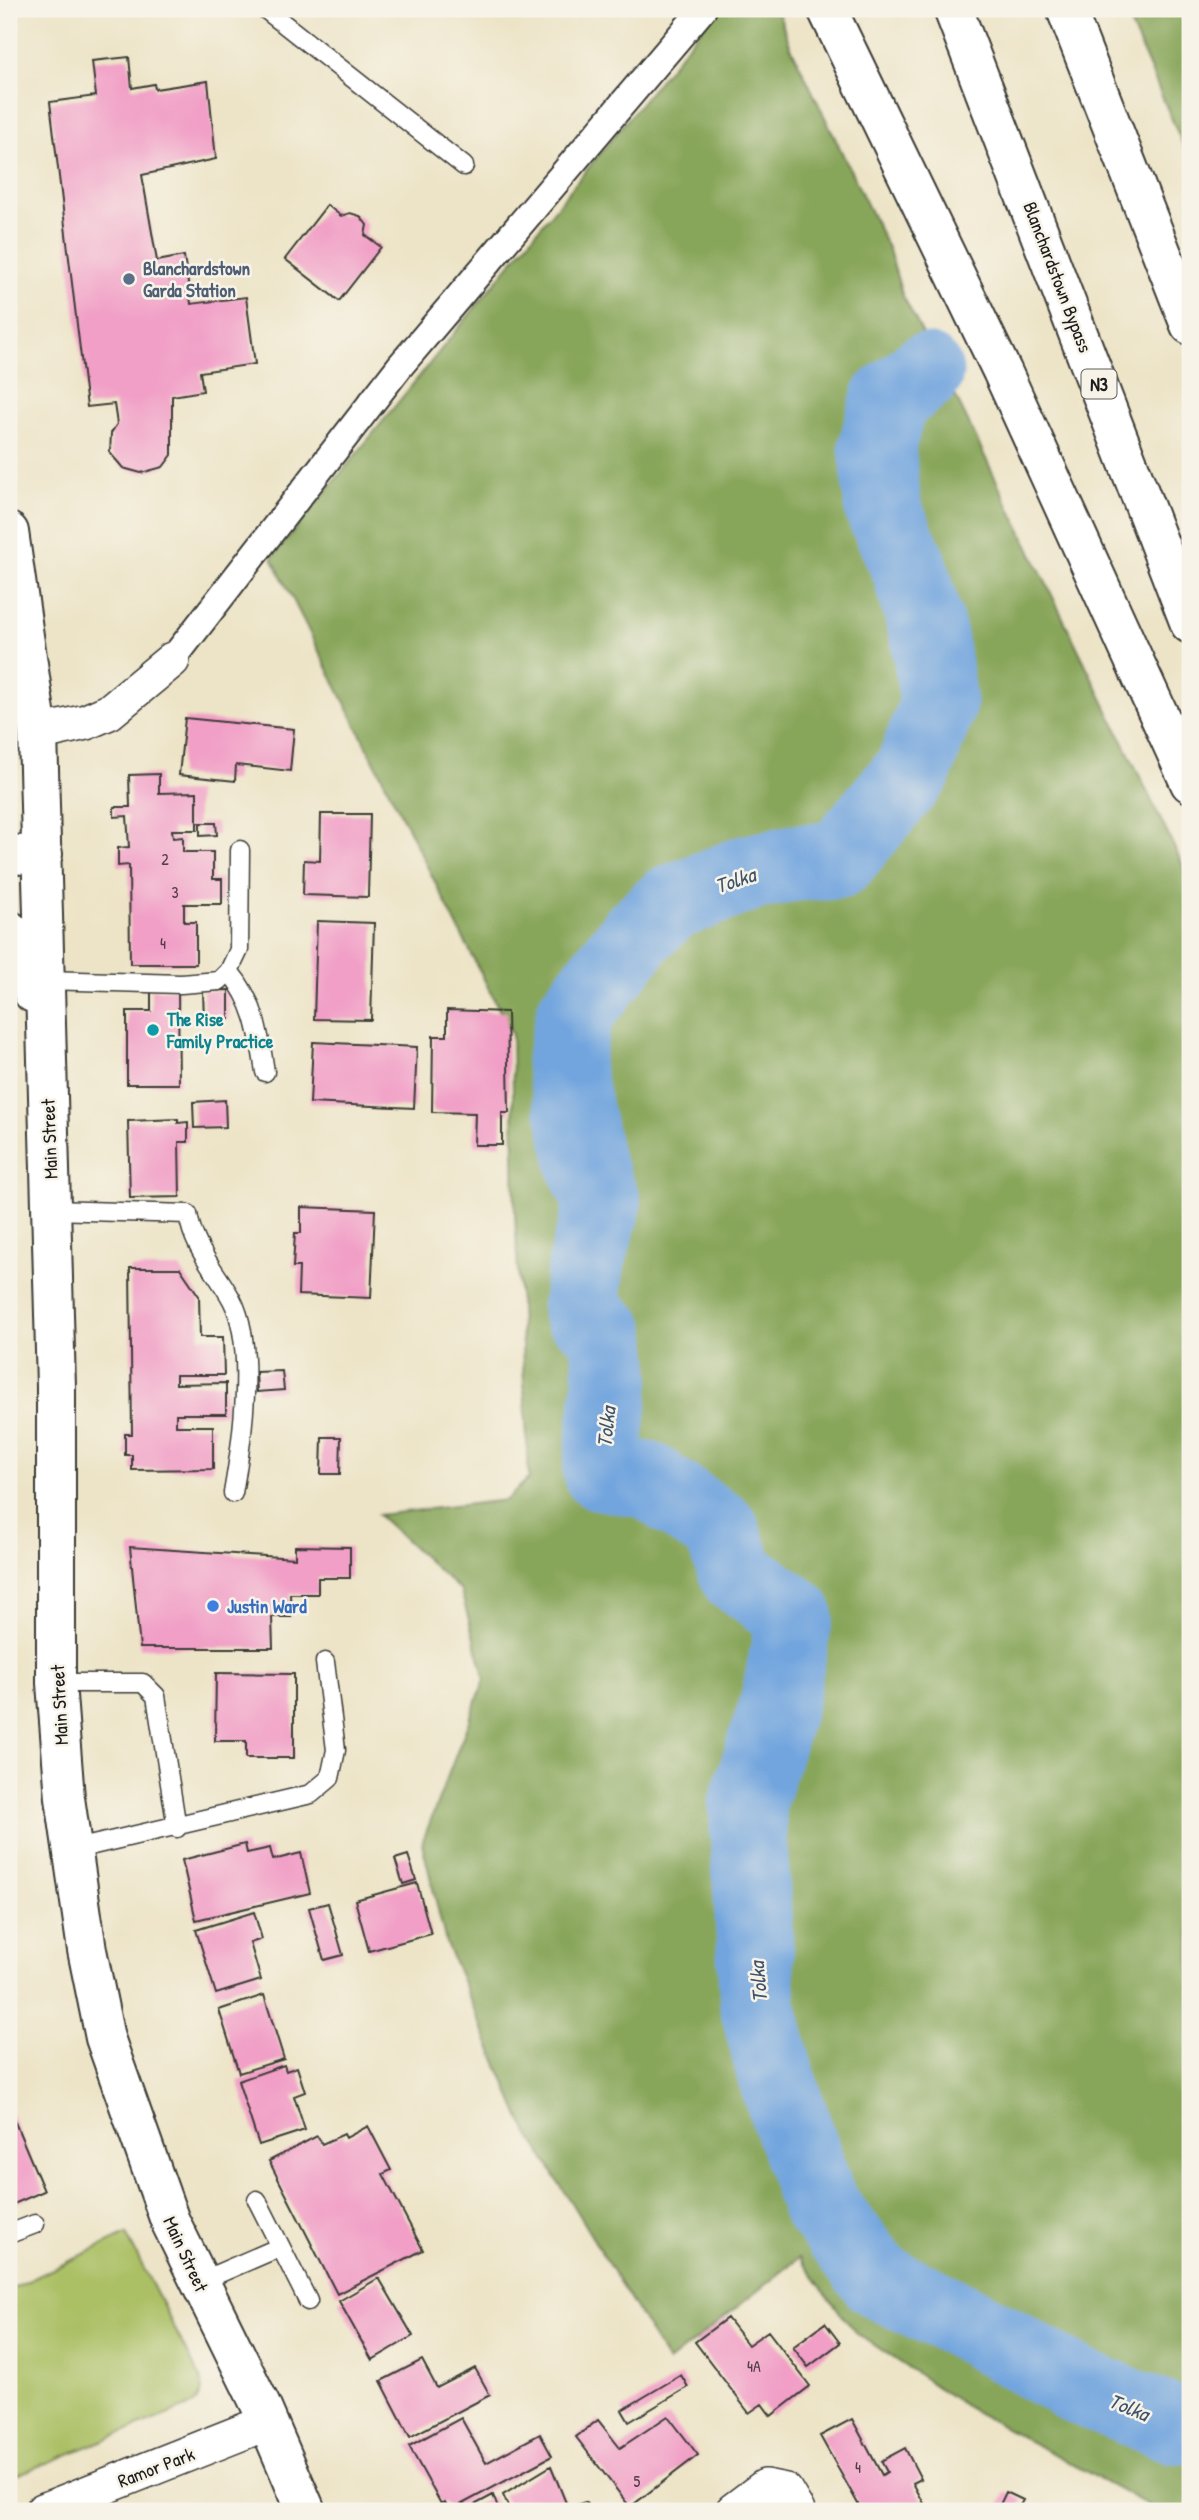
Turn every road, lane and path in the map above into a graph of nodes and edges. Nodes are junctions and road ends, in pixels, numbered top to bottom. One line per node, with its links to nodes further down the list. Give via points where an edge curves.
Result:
1 (265, 9): 6 (lane)
2 (703, 9): 10 (street, via 400,366)
3 (827, 9): 12 (main road, via 1002,371)
4 (953, 9): 9 (main road, Blanchardstown Bypass / N3)
5 (1066, 9): 7 (main road)
6 (464, 166)
7 (1190, 325)
8 (9, 531): 11 (main road, Main Street)
9 (1190, 624)
10 (172, 660): 11 (street, via 109,712)
11 (38, 733): 14 (main road, Main Street)
12 (1190, 783)
13 (240, 850): 16 (lane, via 239,950)
14 (26, 855): 17 (main road, Main Street)
15 (9, 930): 18 (main road, via 19,946)
16 (229, 971): 17 (lane, via 219,981 181,984); 19 (lane, via 246,991 257,1019)
17 (45, 980): 18 (main road, Main Street)
18 (45, 1032): 20 (main road, Main Street)
19 (265, 1072)
20 (52, 1210): 21 (lane, via 188,1214 192,1237 233,1301 239,1320 244,1431); 23 (main road, Main Street)
21 (233, 1493)
22 (325, 1662): 24 (lane, via 336,1750 330,1777 311,1794)
23 (56, 1683): 24 (lane, via 144,1683 156,1696); 25 (main road, Main Street)
24 (177, 1828): 25 (lane)
25 (72, 1850): 30 (main road, Main Street, via 105,2038 170,2221)
26 (257, 2200): 29 (lane)
27 (35, 2224): 28 (lane)
28 (9, 2234)
29 (280, 2247): 30 (lane); 31 (lane)
30 (200, 2282): 32 (main road, Main Street)
31 (308, 2301)
32 (268, 2422): 33 (street, Ramor Park); 34 (main road, Main Street)
33 (43, 2511)
34 (306, 2511)
35 (733, 2511): 36 (street, via 765,2487 785,2491)
36 (797, 2511)

